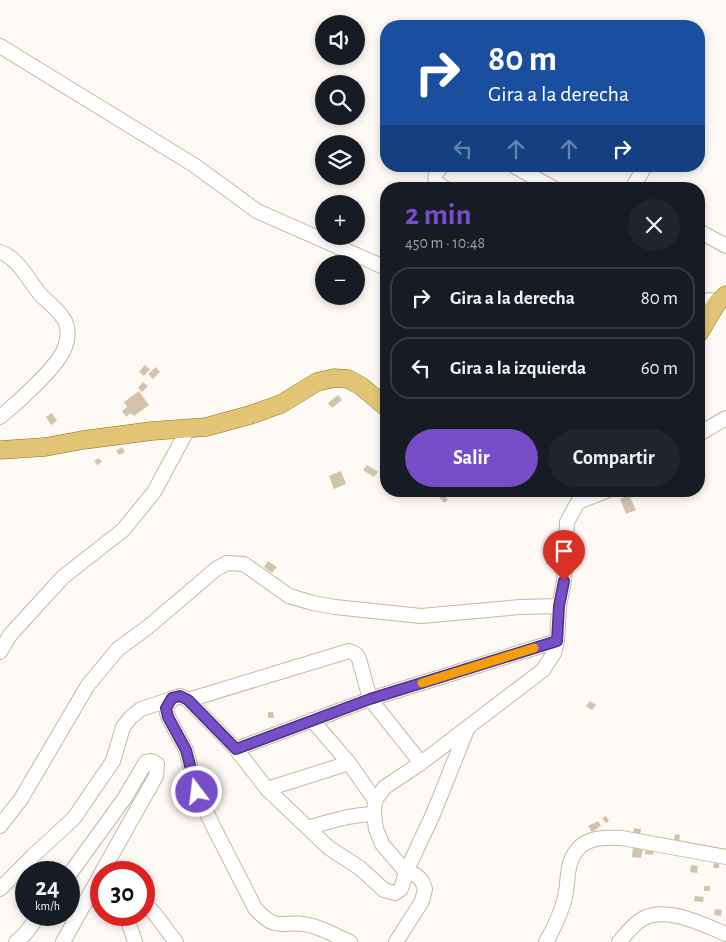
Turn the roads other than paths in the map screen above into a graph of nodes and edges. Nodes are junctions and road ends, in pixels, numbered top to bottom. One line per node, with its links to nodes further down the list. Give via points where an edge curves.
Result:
1 (0, 46): 7 (street, via 194,165 257,210)
2 (525, 172): 3 (street)
3 (543, 182)
4 (705, 234): 5 (street)
5 (726, 246)
6 (0, 252): 11 (street, via 15,262 60,314 68,336 59,359 21,401)
7 (380, 265)
8 (710, 298): 9 (main road)
9 (705, 314)
10 (380, 402): 13 (main road, via 348,379 334,378 317,382 281,404 250,415)
11 (0, 417)
12 (726, 418): 14 (street)
13 (188, 429): 15 (main road); 19 (street, via 154,492 124,530 63,577 10,635)
14 (705, 430)
15 (0, 450)
16 (591, 497): 17 (street, via 578,502 567,522 564,581)
17 (559, 606): 18 (street); 30 (street, via 421,616 335,607 289,596 244,564 227,563 118,649 88,685 21,799)
18 (557, 641): 21 (street); 24 (street, via 554,653 542,670)
19 (0, 652)
20 (172, 698): 22 (street, via 180,696); 36 (street, via 141,709 131,717 123,727 113,761 74,818); 46 (street, via 166,708 168,717 186,750 197,792 255,908 272,923 312,925)
21 (370, 699): 22 (street, via 359,658 348,651); 23 (street); 27 (street)
22 (188, 700): 25 (street)
23 (312, 720): 25 (street); 26 (street)
24 (468, 727): 27 (street); 35 (street)
25 (236, 749): 28 (street)
26 (350, 763): 28 (street); 29 (street)
27 (421, 763): 29 (street, via 385,786)
28 (267, 788): 31 (street)
29 (374, 807): 31 (street); 35 (street, via 376,829 382,844)
30 (0, 826)
31 (308, 828): 35 (street, via 384,890 395,893 401,889)
32 (726, 857): 48 (street, via 622,838 588,839 572,858 559,918)
33 (79, 861): 34 (street, via 146,762 152,761 157,764 156,776)
34 (109, 861)
35 (406, 872): 47 (street, via 416,874 425,889 422,901)
36 (0, 890)
37 (90, 894): 43 (street)
38 (155, 914): 45 (street)
39 (30, 926): 42 (street)
40 (130, 926): 44 (street)
41 (726, 934): 49 (street, via 693,920 666,914 645,918)
42 (16, 942)
43 (63, 942)
44 (135, 942)
45 (176, 942)
46 (350, 942)
47 (396, 942)
48 (546, 942)
49 (619, 942)

